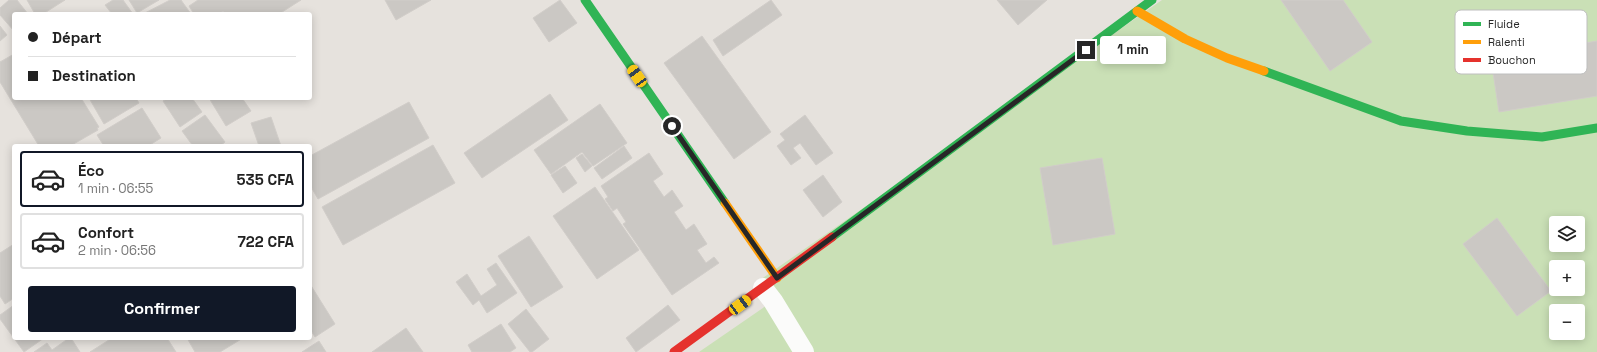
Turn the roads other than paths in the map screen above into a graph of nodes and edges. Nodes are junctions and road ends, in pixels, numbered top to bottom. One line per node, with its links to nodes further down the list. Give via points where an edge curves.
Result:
1 (585, 0): 5 (street)
2 (1152, 0): 3 (street)
3 (1137, 11): 4 (street, via 1185,39 1227,58 1401,121 1467,131 1542,137); 5 (street)
4 (1597, 128)
5 (770, 283): 6 (street); 7 (lane, via 773,301)
6 (674, 352)
7 (804, 352)

